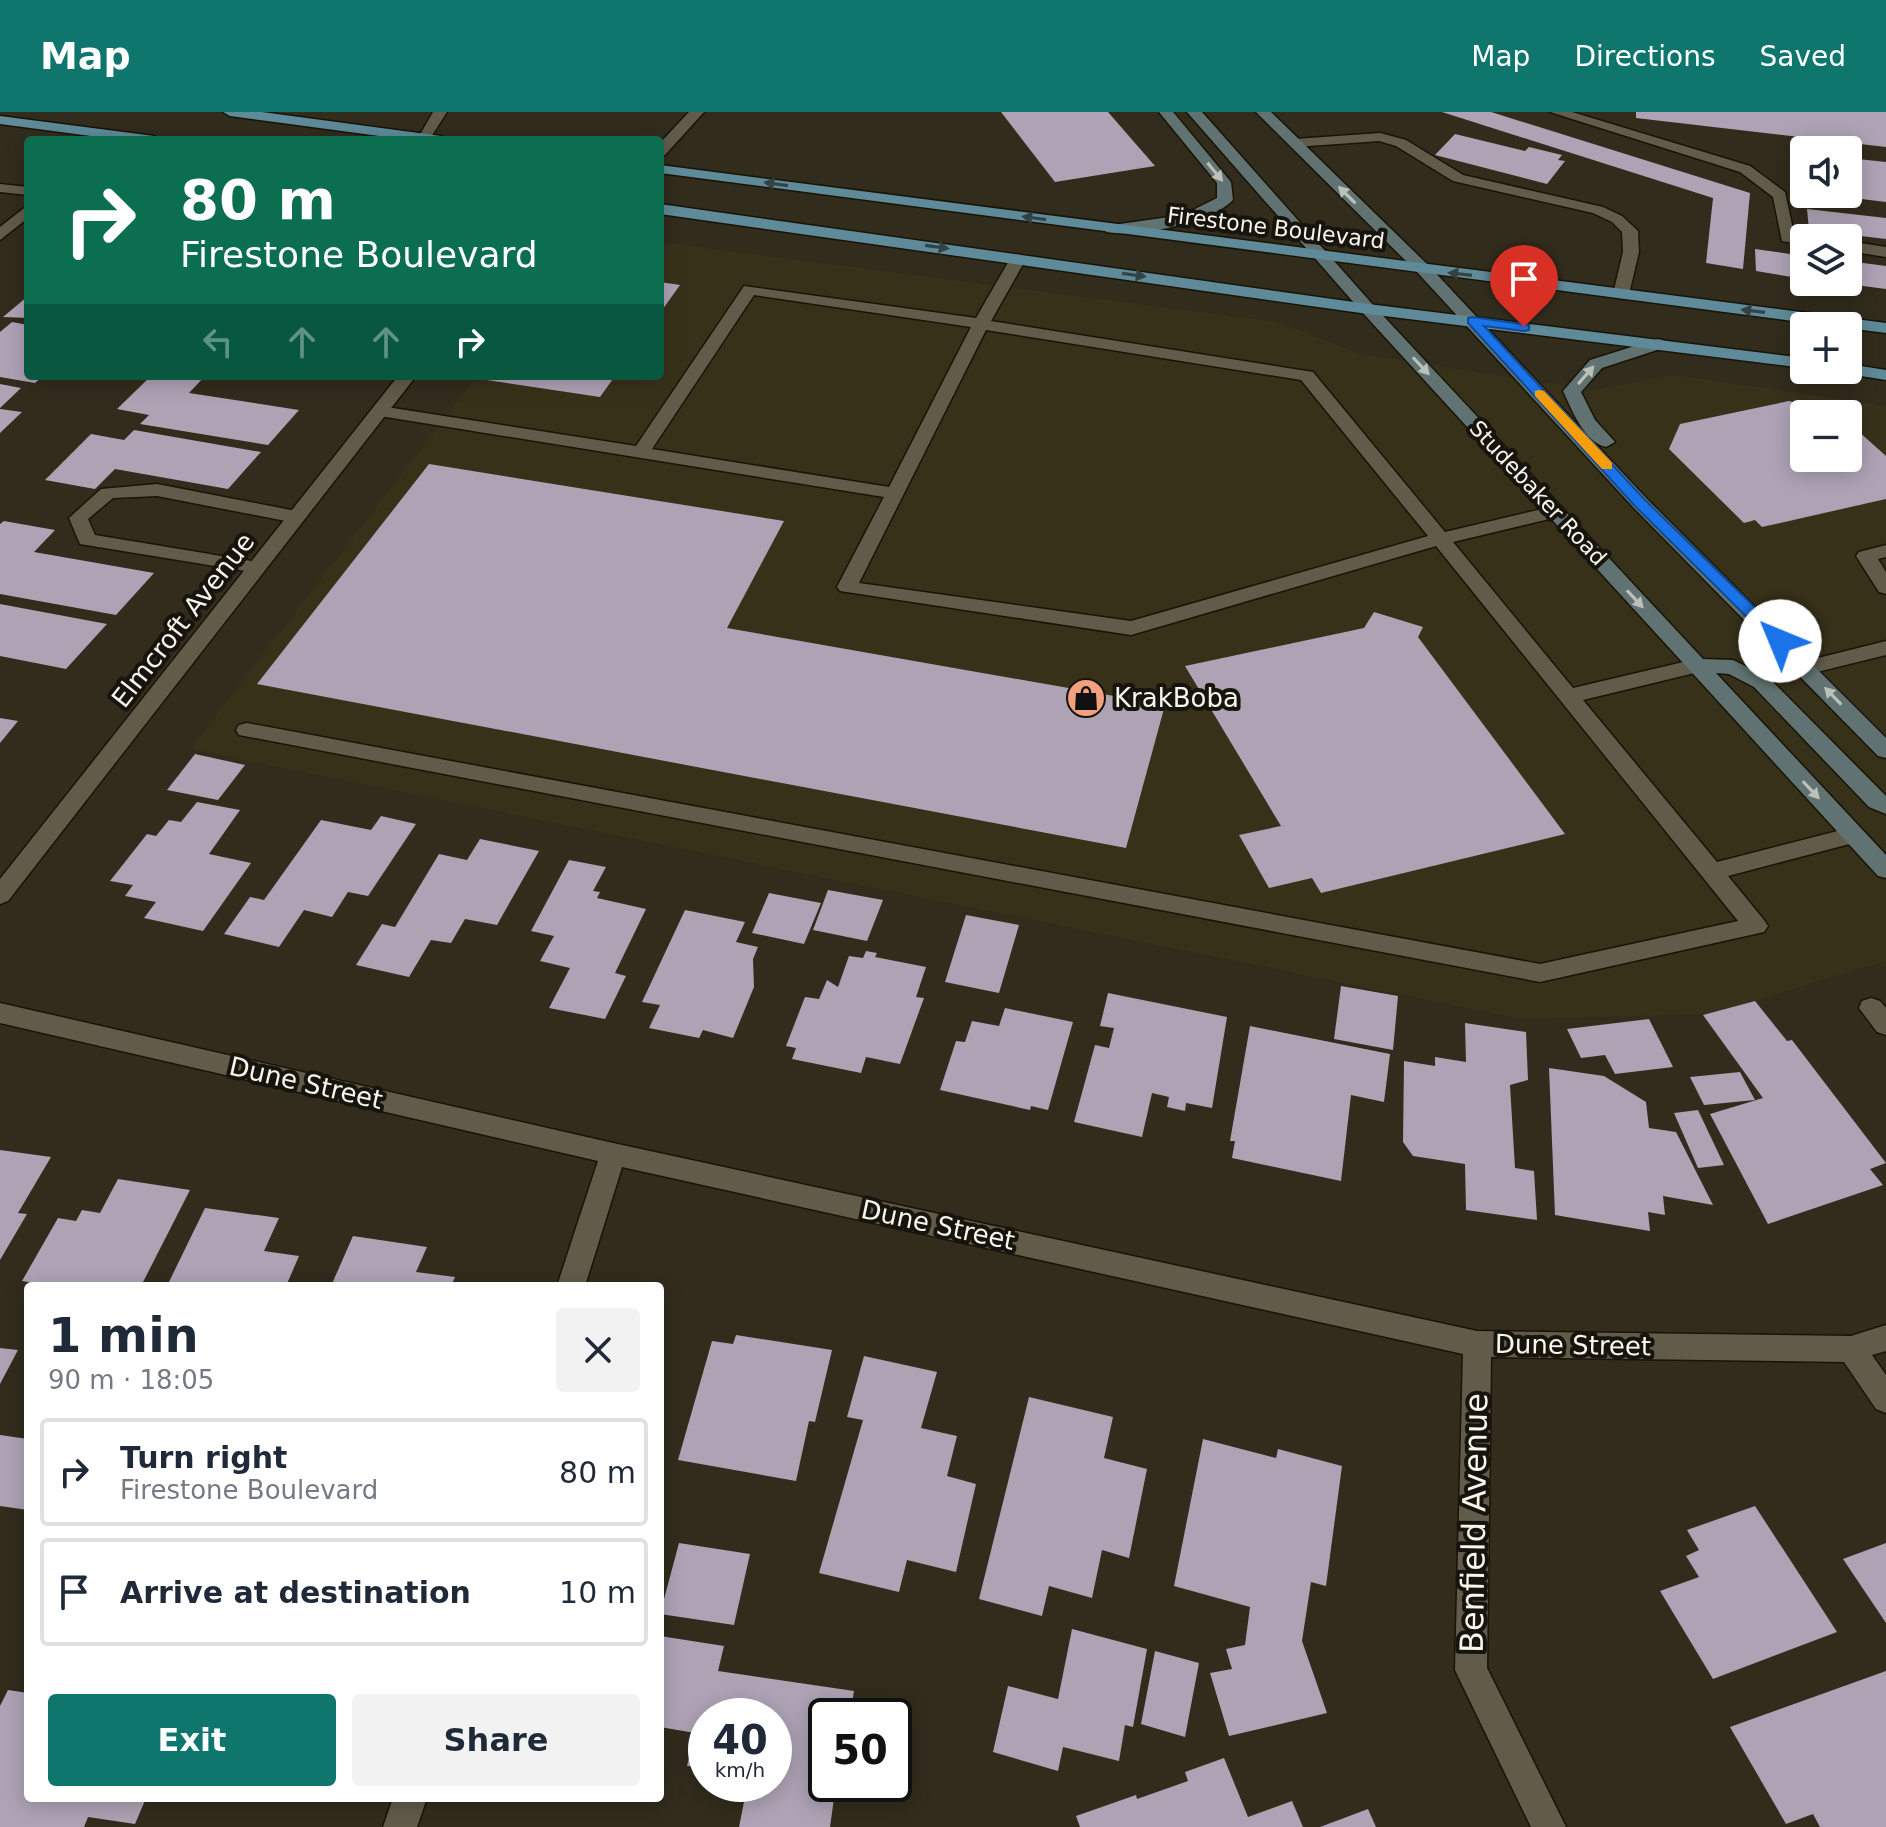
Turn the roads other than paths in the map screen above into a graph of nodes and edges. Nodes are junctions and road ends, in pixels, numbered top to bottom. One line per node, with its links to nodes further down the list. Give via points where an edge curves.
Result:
1 (230, 112): 10 (main road)
2 (440, 112): 11 (street)
3 (697, 112): 13 (street)
4 (1166, 112): 19 (main road, one-way to 19, via 1224,182 1225,200 1213,211 1187,219)
5 (1194, 112): 24 (main road, Studebaker Road)
6 (1263, 112): 12 (main road)
7 (1557, 112): 21 (street, via 1745,169 1780,195)
8 (0, 120): 9 (main road)
9 (123, 136)
10 (408, 136)
11 (424, 136)
12 (1295, 143): 26 (main road, one-way to 12); 27 (street, via 1380,137 1401,143 1458,178 1598,210 1630,231)
13 (664, 148)
14 (664, 170): 19 (main road, Firestone Boulevard, one-way to 14)
15 (0, 188): 16 (street)
16 (24, 191)
17 (664, 211): 25 (main road, one-way to 25)
18 (24, 214): 20 (street)
19 (1111, 229): 24 (main road, Firestone Boulevard)
20 (0, 235)
21 (1790, 238)
22 (1862, 248): 23 (street)
23 (1886, 252)
24 (1322, 257): 26 (main road, Firestone Boulevard); 28 (main road, Studebaker Road)
25 (1018, 259): 28 (main road, one-way to 28); 30 (street)
26 (1423, 269): 27 (main road, Firestone Boulevard, one-way to 26); 29 (main road)
27 (1621, 294): 31 (main road, Firestone Boulevard, one-way to 27)
28 (1368, 309): 29 (main road); 41 (main road, Studebaker Road, one-way to 41)
29 (1472, 320): 32 (main road); 40 (main road)
30 (981, 324): 38 (street, via 750,289); 39 (street); 43 (street, via 1307,376)
31 (1886, 328)
32 (1657, 344): 33 (main road); 40 (main road, one-way to 32, via 1647,486 1587,422 1572,391 1596,364)
33 (1790, 361)
34 (1862, 371): 35 (main road)
35 (1886, 375)
36 (404, 380): 37 (street, Elmcroft Avenue)
37 (380, 411): 38 (street); 42 (street, Elmcroft Avenue)
38 (641, 452): 39 (street)
39 (895, 493): 43 (street, via 847,587 1131,628)
40 (1640, 503): 49 (main road)
41 (1555, 512): 43 (street); 48 (main road, Studebaker Road, one-way to 48)
42 (296, 517): 45 (street, Elmcroft Avenue); 45 (street, via 157,490 108,493 78,518 87,540)
43 (1440, 539): 50 (street)
44 (1886, 551): 46 (street, via 1866,556)
45 (257, 567): 58 (street, Elmcroft Avenue)
46 (1886, 588)
47 (1886, 648): 49 (street)
48 (1696, 666): 50 (street); 53 (main road, via 1733,667 1761,682); 54 (main road, Studebaker Road, one-way to 54)
49 (1805, 668): 52 (main road, one-way to 49)
50 (1569, 696): 57 (street)
51 (247, 730): 57 (street, via 1540,973 1756,926)
52 (1886, 751)
53 (1886, 806)
54 (1853, 835): 55 (main road); 56 (main road, Studebaker Road); 57 (street)
55 (1886, 848)
56 (1886, 870)
57 (1712, 872)
58 (0, 895)
59 (0, 1013): 60 (street, Dune Street)
60 (613, 1154): 61 (street); 63 (street, Dune Street)
61 (572, 1282)
62 (1886, 1338): 64 (street, Dune Street)
63 (1477, 1344): 64 (street, Dune Street); 68 (street, Benfield Avenue, via 1471,1670)
64 (1851, 1349): 65 (street)
65 (1886, 1399)
66 (409, 1802): 67 (street)
67 (400, 1827)
68 (1549, 1827)

